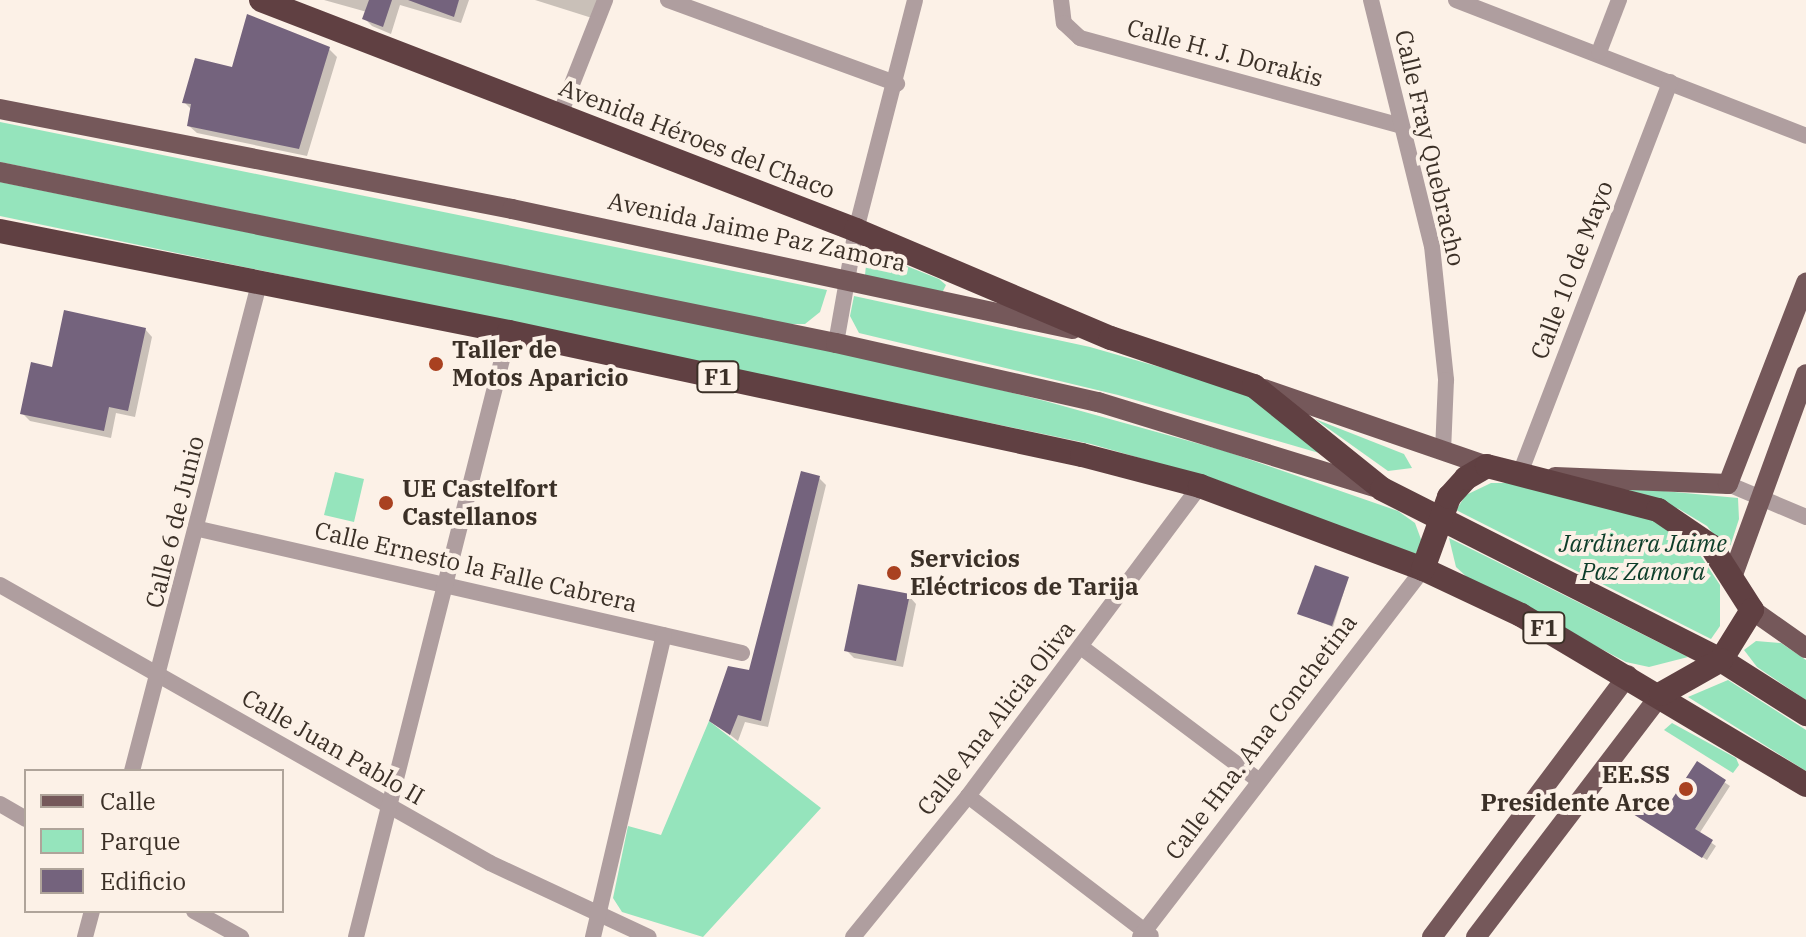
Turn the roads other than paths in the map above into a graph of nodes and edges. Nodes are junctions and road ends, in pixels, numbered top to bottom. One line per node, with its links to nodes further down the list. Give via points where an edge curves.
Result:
1 (261, 0): 13 (highway, Avenida Héroes del Chaco / F1)
2 (605, 0): 13 (street)
3 (668, 0): 11 (street)
4 (915, 0): 11 (street)
5 (1061, 0): 14 (street, Calle H. J. Dorakis, via 1064,23 1080,38)
6 (1371, 0): 14 (street, Calle Fray Quebracho)
7 (1456, 0): 9 (street)
8 (1619, 0): 9 (street)
9 (1599, 52): 10 (street)
10 (1670, 82): 15 (street); 29 (street, Calle 10 de Mayo)
11 (897, 84): 17 (street)
12 (0, 109): 19 (main road, Avenida Jaime Paz Zamora)
13 (559, 117): 17 (highway, Avenida Héroes del Chaco / F1)
14 (1401, 126): 27 (street, Calle Fray Quebracho, via 1432,246 1446,380)
15 (1806, 136)
16 (0, 172): 24 (main road)
17 (856, 230): 19 (street); 23 (highway, Avenida Héroes del Chaco / F1)
18 (0, 231): 21 (highway, F1)
19 (847, 279): 23 (main road, Avenida Jaime Paz Zamora); 24 (street)
20 (1806, 283): 30 (main road)
21 (259, 284): 22 (highway, F1); 36 (street, Calle 6 de Junio)
22 (509, 332): 31 (highway, F1, via 1082,455); 39 (street)
23 (1111, 338): 26 (highway, Avenida Jaime Paz Zamora / F1)
24 (836, 343): 32 (main road, via 1098,402)
25 (1806, 374): 33 (main road)
26 (1254, 386): 27 (main road, Avenida Jaime Paz Zamora); 32 (highway, F1)
27 (1443, 452): 28 (main road, Avenida Jaime Paz Zamora)
28 (1487, 466): 29 (highway, Avenida Jaime Paz Zamora); 34 (highway, via 1466,478)
29 (1519, 476): 30 (main road); 38 (highway, Avenida Jaime Paz Zamora, via 1658,510 1711,546)
30 (1728, 484): 33 (street)
31 (1200, 486): 37 (highway, F1); 43 (street, Calle Ana Alicia Oliva)
32 (1382, 489): 34 (highway, F1)
33 (1758, 496): 35 (street); 38 (main road)
34 (1439, 517): 37 (highway); 46 (highway, F1)
35 (1806, 517)
36 (199, 529): 39 (street, Calle Ernesto la Falle Cabrera); 48 (street, Calle 6 de Junio)
37 (1423, 569): 47 (highway, F1); 52 (street, Calle Hna. Ana Conchetina)
38 (1731, 580): 41 (highway, Avenida Jaime Paz Zamora)
39 (443, 584): 42 (street, Calle Ernesto la Falle Cabrera); 56 (street)
40 (0, 585): 48 (street, Calle Juan Pablo II)
41 (1752, 610): 44 (main road); 46 (highway)
42 (664, 635): 45 (street, Calle Ernesto la Falle Cabrera); 60 (street)
43 (1081, 647): 52 (street); 54 (street, Calle Ana Alicia Oliva)
44 (1806, 648)
45 (742, 653)
46 (1721, 660): 49 (highway); 50 (highway, F1)
47 (1628, 675): 49 (highway, F1); 68 (main road)
48 (160, 676): 51 (street, Calle 6 de Junio); 56 (street, Calle Juan Pablo II)
49 (1661, 694): 53 (highway, F1); 69 (main road)
50 (1806, 714)
51 (133, 769)
52 (1257, 779): 61 (street, Calle Hna. Ana Conchetina)
53 (1806, 785)
54 (968, 796): 61 (street); 67 (street, Calle Ana Alicia Oliva)
55 (0, 804): 57 (street)
56 (386, 805): 60 (street, Calle Juan Pablo II); 64 (street)
57 (24, 818)
58 (91, 913): 62 (street)
59 (198, 913): 63 (street)
60 (598, 915): 65 (street); 66 (street, Calle Juan Pablo II)
61 (1145, 935)
62 (85, 937)
63 (241, 937)
64 (356, 937)
65 (593, 937)
66 (649, 937)
67 (853, 937)
68 (1432, 937)
69 (1476, 937)

